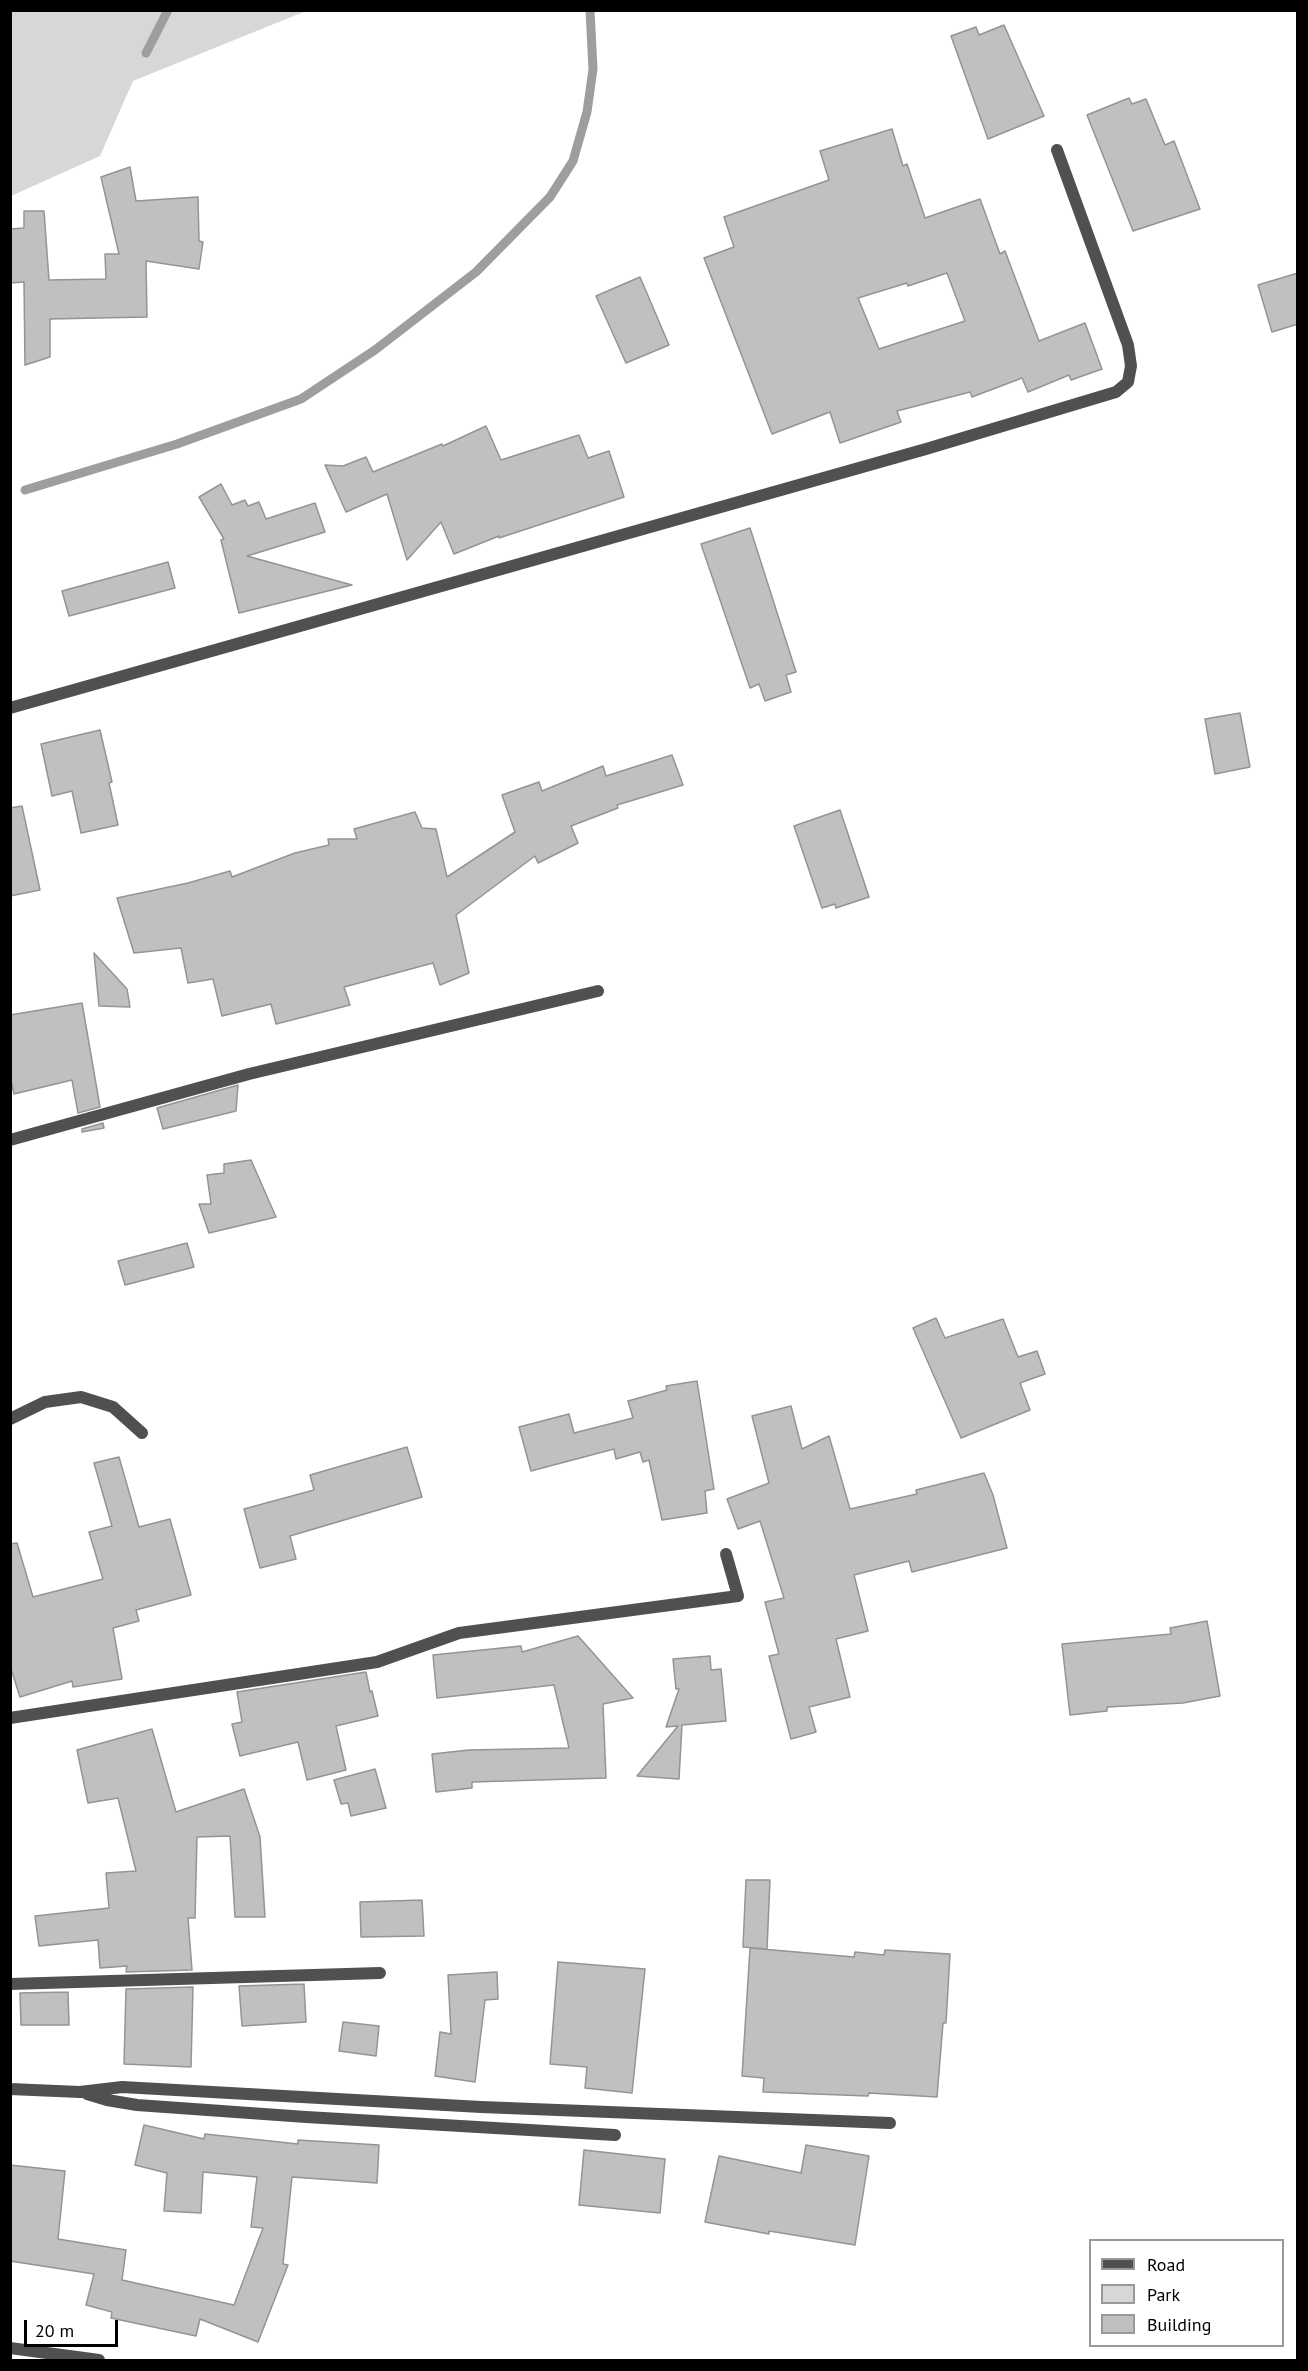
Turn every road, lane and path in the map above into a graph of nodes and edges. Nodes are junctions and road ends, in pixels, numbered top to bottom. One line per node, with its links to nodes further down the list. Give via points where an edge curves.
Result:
1 (1058, 150): 2 (street, via 1128,345 1128,382 1116,392)
2 (10, 708)
3 (598, 991): 4 (street, via 249,1074)
4 (10, 1140)
5 (10, 1419): 6 (street, via 45,1402 81,1397 113,1407)
6 (142, 1433)
7 (726, 1554): 8 (street, via 738,1596 459,1633 377,1662)
8 (10, 1718)
9 (380, 1973): 10 (street)
10 (10, 1984)
11 (10, 2089): 12 (street)
12 (80, 2092): 13 (street, via 122,2087 481,2107); 14 (street, via 149,2106)
13 (890, 2123)
14 (615, 2135)
15 (10, 2348): 16 (street)
16 (99, 2361)

